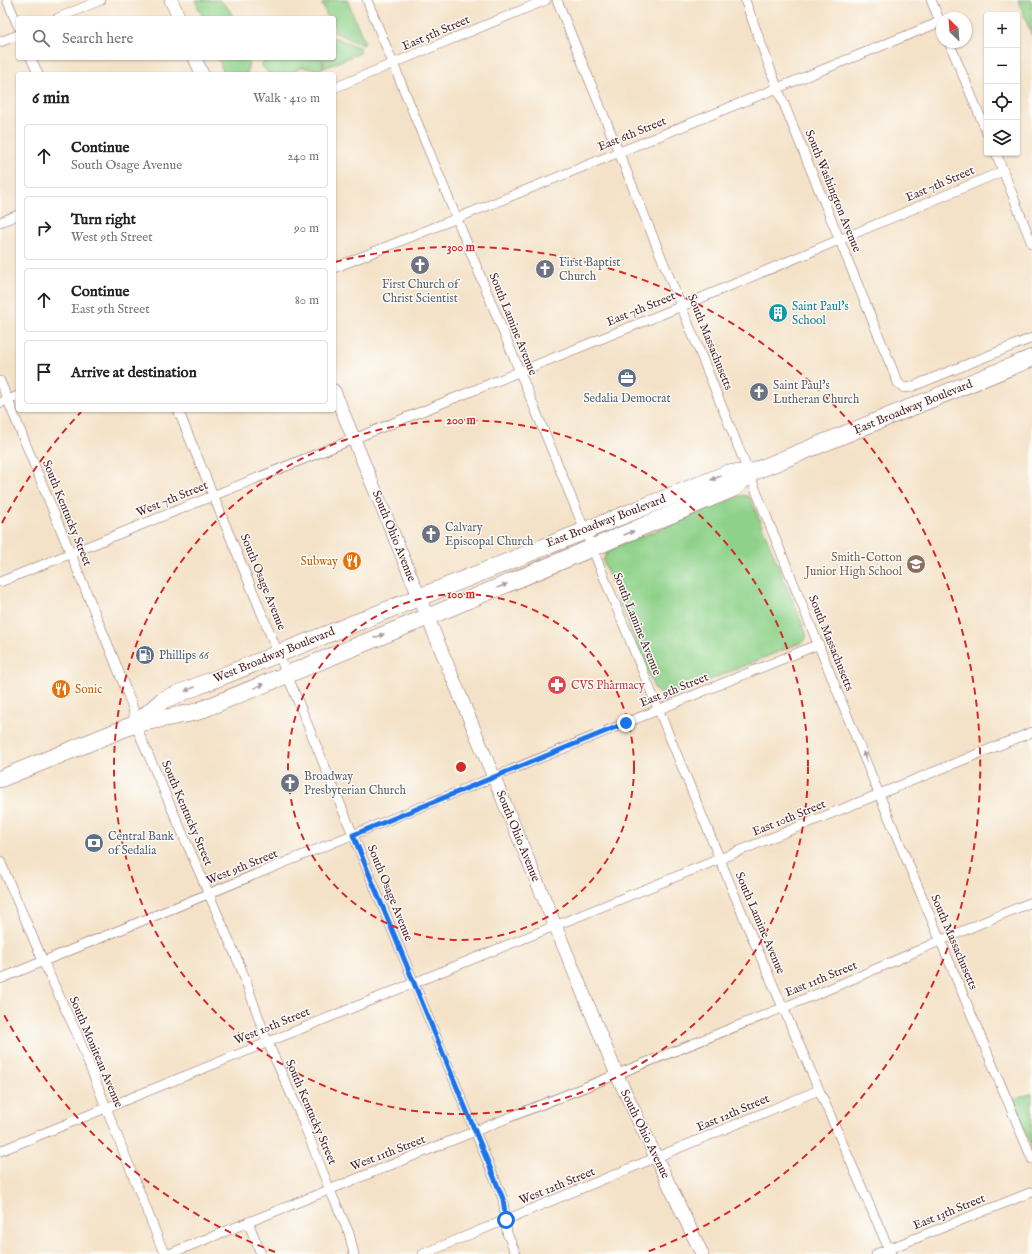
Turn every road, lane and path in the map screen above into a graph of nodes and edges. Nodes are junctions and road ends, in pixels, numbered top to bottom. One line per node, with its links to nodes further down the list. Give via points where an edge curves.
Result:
1 (7, 0): 12 (street)
2 (101, 0): 10 (street)
3 (171, 0): 11 (main road)
4 (367, 0): 19 (street, South Lamine Avenue)
5 (546, 0): 19 (street, East 5th Street)
6 (557, 0): 25 (street, South Massachusetts)
7 (745, 0): 23 (street, South Washington Avenue)
8 (931, 0): 9 (street)
9 (936, 12)
10 (63, 16)
11 (178, 16)
12 (16, 21)
13 (936, 26): 23 (street, East 6th Street)
14 (16, 36): 15 (street)
15 (0, 42)
16 (952, 48): 24 (street)
17 (32, 60): 20 (street)
18 (196, 60): 21 (main road)
19 (394, 64): 22 (street, East 5th Street); 29 (street, South Lamine Avenue)
20 (37, 72)
21 (201, 72)
22 (336, 87)
23 (777, 87): 25 (street, East 6th Street); 31 (street, South Washington Avenue)
24 (984, 125)
25 (619, 152): 29 (street, East 6th Street); 34 (street, South Massachusetts)
26 (997, 156): 27 (street)
27 (1003, 171): 31 (street, East 7th Street); 32 (street)
28 (16, 216): 30 (street)
29 (457, 218): 33 (street, East 6th Street); 37 (street, South Lamine Avenue)
30 (0, 222)
31 (840, 239): 34 (street, East 7th Street); 35 (street, South Washington Avenue, via 898,383 904,388)
32 (1032, 244)
33 (336, 267)
34 (682, 306): 37 (street, East 7th Street); 44 (street, South Massachusetts)
35 (1032, 338)
36 (1032, 358): 44 (highway, East Broadway Boulevard)
37 (519, 371): 43 (street, East 7th Street); 46 (street, South Lamine Avenue)
38 (0, 381): 41 (street, South Kentucky Street)
39 (336, 396): 43 (main road, South Ohio Avenue)
40 (16, 397): 41 (street)
41 (4, 402): 48 (street, South Kentucky Street)
42 (179, 412): 45 (street, South Osage Avenue)
43 (354, 438): 45 (street, West 7th Street); 50 (main road, South Ohio Avenue)
44 (750, 473): 46 (highway, East Broadway Boulevard, one-way to 46, via 729,473); 47 (highway, East Broadway Boulevard, one-way to 44, via 734,488); 52 (street, South Massachusetts)
45 (213, 495): 48 (street, West 7th Street); 53 (street, South Osage Avenue)
46 (584, 530): 47 (street, South Lamine Avenue); 50 (highway, East Broadway Boulevard)
47 (593, 548): 51 (highway, East Broadway Boulevard, one-way to 47); 55 (street, South Lamine Avenue)
48 (71, 553): 49 (street, West 7th Street); 56 (street, South Kentucky Street, via 133,708)
49 (0, 582)
50 (419, 596): 51 (main road, South Ohio Avenue); 53 (highway, West Broadway Boulevard)
51 (427, 617): 54 (highway, West Broadway Boulevard, one-way to 51); 58 (main road, South Ohio Avenue)
52 (819, 644): 55 (street, East 9th Street); 60 (street, South Massachusetts, one-way to 52)
53 (279, 652): 54 (street, South Osage Avenue); 56 (highway, West Broadway Boulevard, one-way to 56, via 163,700)
54 (287, 674): 56 (highway, West Broadway Boulevard, one-way to 54, via 196,712); 61 (street, South Osage Avenue)
55 (659, 709): 58 (street, East 9th Street); 62 (street, South Lamine Avenue)
56 (135, 724): 59 (highway, West Broadway Boulevard); 64 (street, South Kentucky Street)
57 (1032, 732): 60 (street, East 10th Street)
58 (494, 778): 61 (street, West 9th Street); 66 (main road, South Ohio Avenue)
59 (0, 779)
60 (879, 794): 62 (street, East 10th Street); 67 (street, South Massachusetts)
61 (353, 835): 64 (street, West 9th Street); 70 (street, South Osage Avenue)
62 (720, 858): 66 (street, East 10th Street); 71 (street, South Lamine Avenue)
63 (0, 860): 68 (street, South Moniteau Avenue)
64 (209, 894): 68 (street, West 9th Street); 72 (street, South Kentucky Street, via 241,968)
65 (1032, 902): 67 (street, East 11th Street)
66 (555, 926): 70 (street, West 10th Street); 73 (main road, South Ohio Avenue)
67 (941, 942): 71 (street, East 11th Street); 79 (street, South Massachusetts)
68 (43, 961): 69 (street, West 9th Street); 75 (street, South Moniteau Avenue)
69 (0, 979)
70 (414, 982): 72 (street, West 10th Street); 76 (street, South Osage Avenue)
71 (783, 1008): 73 (street, East 11th Street); 74 (street, South Lamine Avenue)
72 (267, 1041): 75 (street, West 10th Street); 80 (street, South Kentucky Street, via 300,1114)
73 (617, 1076): 76 (street, West 11th Street, via 543,1103); 78 (main road, South Ohio Avenue)
74 (819, 1090): 78 (street, East 12th Street); 84 (street, South Lamine Avenue)
75 (107, 1107): 77 (street, West 10th Street); 85 (street, South Moniteau Avenue, via 161,1246)
76 (476, 1132): 80 (street, West 11th Street); 82 (street, South Osage Avenue, via 503,1199)
77 (0, 1151)
78 (656, 1158): 82 (street, West 12th Street); 90 (main road, South Ohio Avenue)
79 (1032, 1159)
80 (329, 1188): 83 (street, West 11th Street); 87 (street, South Kentucky Street, via 349,1233)
81 (1032, 1192): 84 (street, East 13th Street)
82 (506, 1220): 88 (street, West 12th Street); 89 (street, South Osage Avenue, via 507,1234)
83 (248, 1222): 85 (street, West 11th Street); 86 (street)
84 (890, 1251): 91 (street, East 13th Street)
85 (168, 1254)
86 (261, 1254)
87 (354, 1254)
88 (423, 1254)
89 (516, 1254)
90 (702, 1254)
91 (876, 1254)

